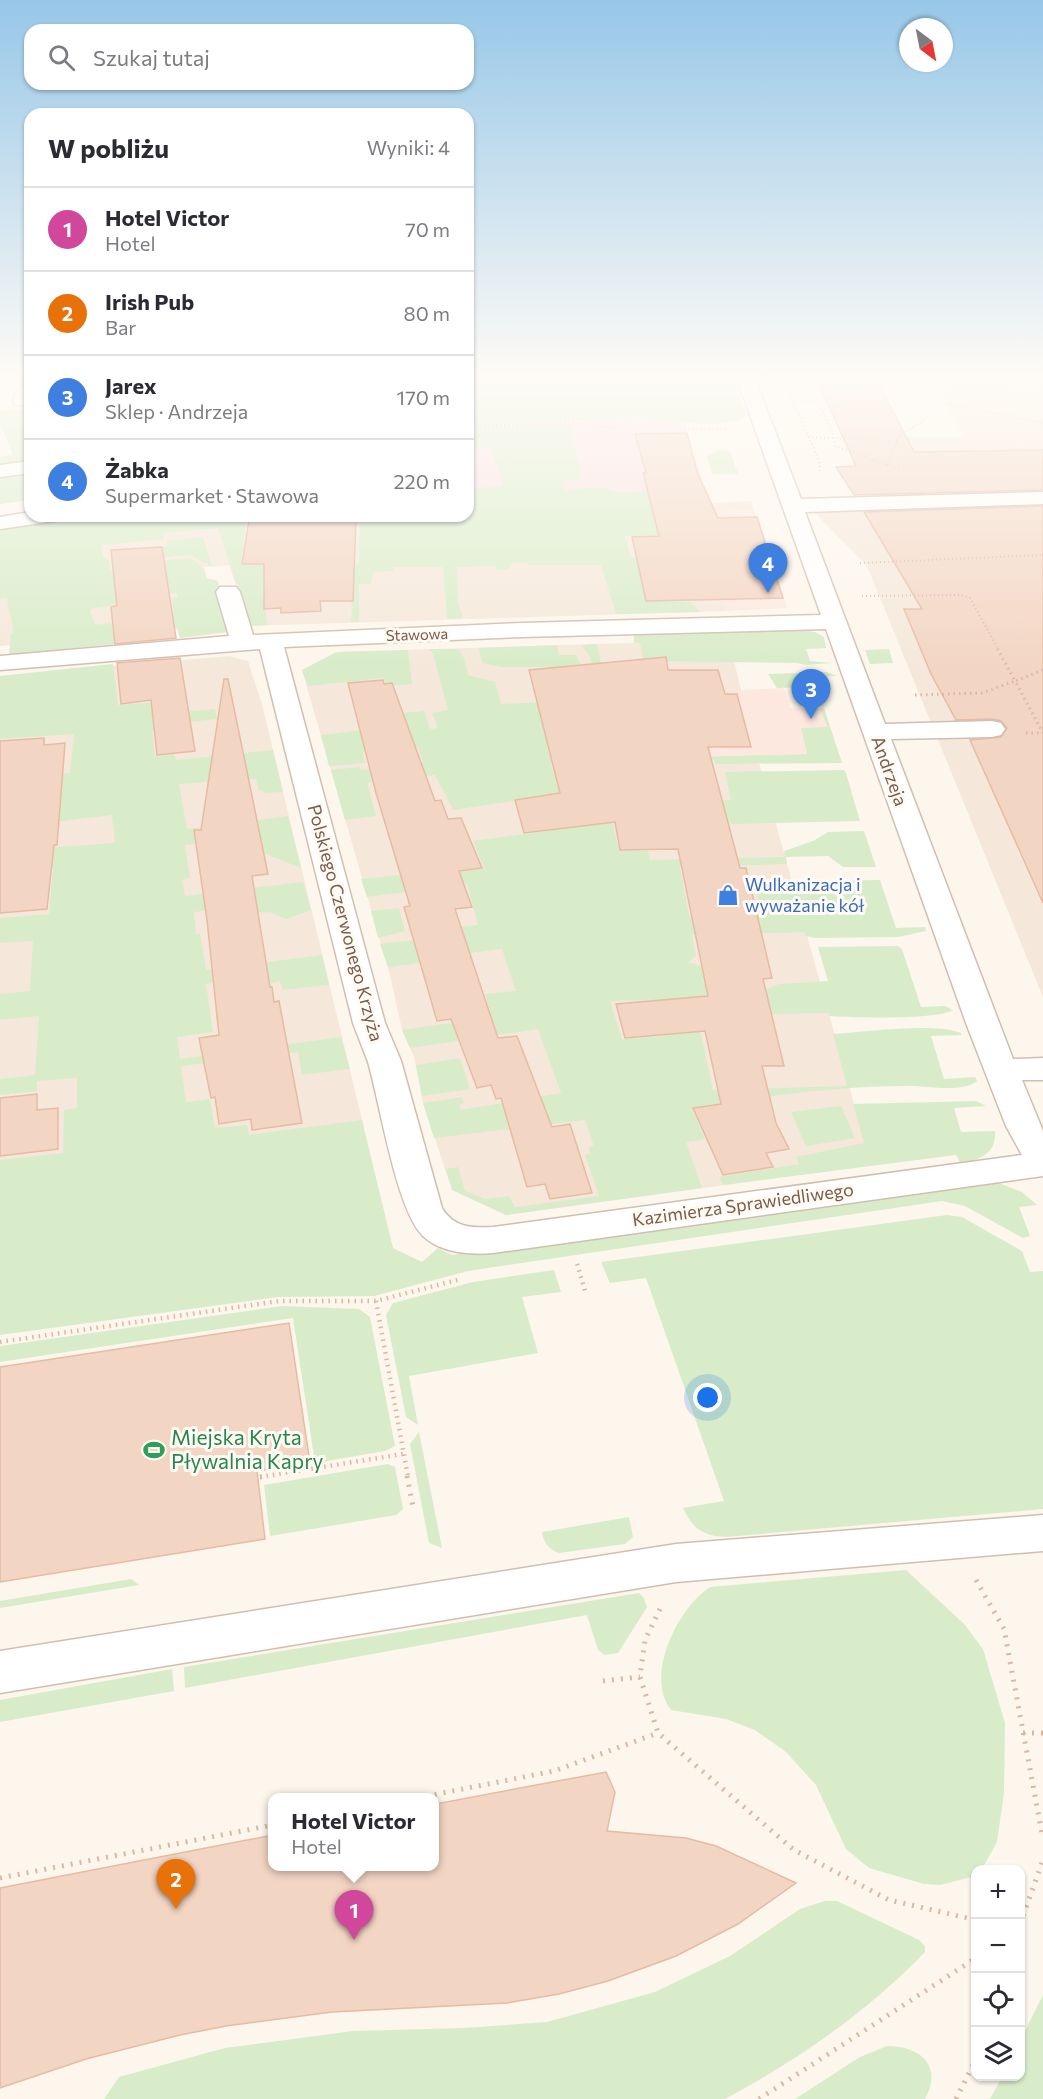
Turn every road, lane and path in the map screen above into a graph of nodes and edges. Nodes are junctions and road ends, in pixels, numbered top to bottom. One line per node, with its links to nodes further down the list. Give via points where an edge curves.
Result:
1 (781, 474): 5 (street, Andrzeja)
2 (820, 474): 3 (path)
3 (821, 480)
4 (1043, 498): 5 (street)
5 (793, 506): 12 (street, Andrzeja)
6 (24, 520): 7 (street)
7 (0, 523)
8 (1043, 555): 9 (path)
9 (860, 563)
10 (228, 592): 13 (street, Polskiego Czerwonego Krzyża)
11 (854, 596): 16 (path, via 970,598)
12 (836, 622): 13 (street, Stawowa); 19 (street, Andrzeja)
13 (257, 641): 14 (street, Stawowa, via 115,650); 24 (street, Polskiego Czerwonego Krzyża, via 424,1208 434,1226)
14 (0, 663)
15 (1043, 670): 16 (path)
16 (1015, 681): 17 (path, via 982,693); 20 (path)
17 (915, 695)
18 (992, 729): 19 (street)
19 (876, 732): 22 (street, Andrzeja)
20 (1043, 733)
21 (1043, 1069): 22 (street)
22 (1001, 1070): 23 (street, Andrzeja)
23 (1043, 1163): 24 (street, Kazimierza Sprawiedliwego, via 493,1240 463,1240)
24 (444, 1234)
25 (576, 1260): 26 (path)
26 (585, 1291)
27 (376, 1301): 28 (path)
28 (403, 1454): 29 (path); 30 (path)
29 (260, 1477)
30 (413, 1507)
31 (1043, 1533): 32 (street)
32 (953, 1540): 33 (street); 38 (path, via 1004,1629)
33 (676, 1563): 34 (street); 35 (path, via 669,1590 645,1640)
34 (0, 1672)
35 (640, 1677): 36 (path); 37 (path)
36 (603, 1681)
37 (658, 1733): 40 (path, via 554,1771); 45 (path, via 794,1850 889,1900)
38 (1023, 1733): 39 (path); 42 (path)
39 (1043, 1733)
40 (438, 1793)
41 (268, 1826): 44 (path)
42 (1043, 1839)
43 (1043, 1860): 46 (path)
44 (0, 1878)
45 (971, 1919)
46 (1022, 1919)
47 (971, 1961): 49 (path)
48 (971, 2067): 50 (path)
49 (759, 2099)
50 (956, 2099)

